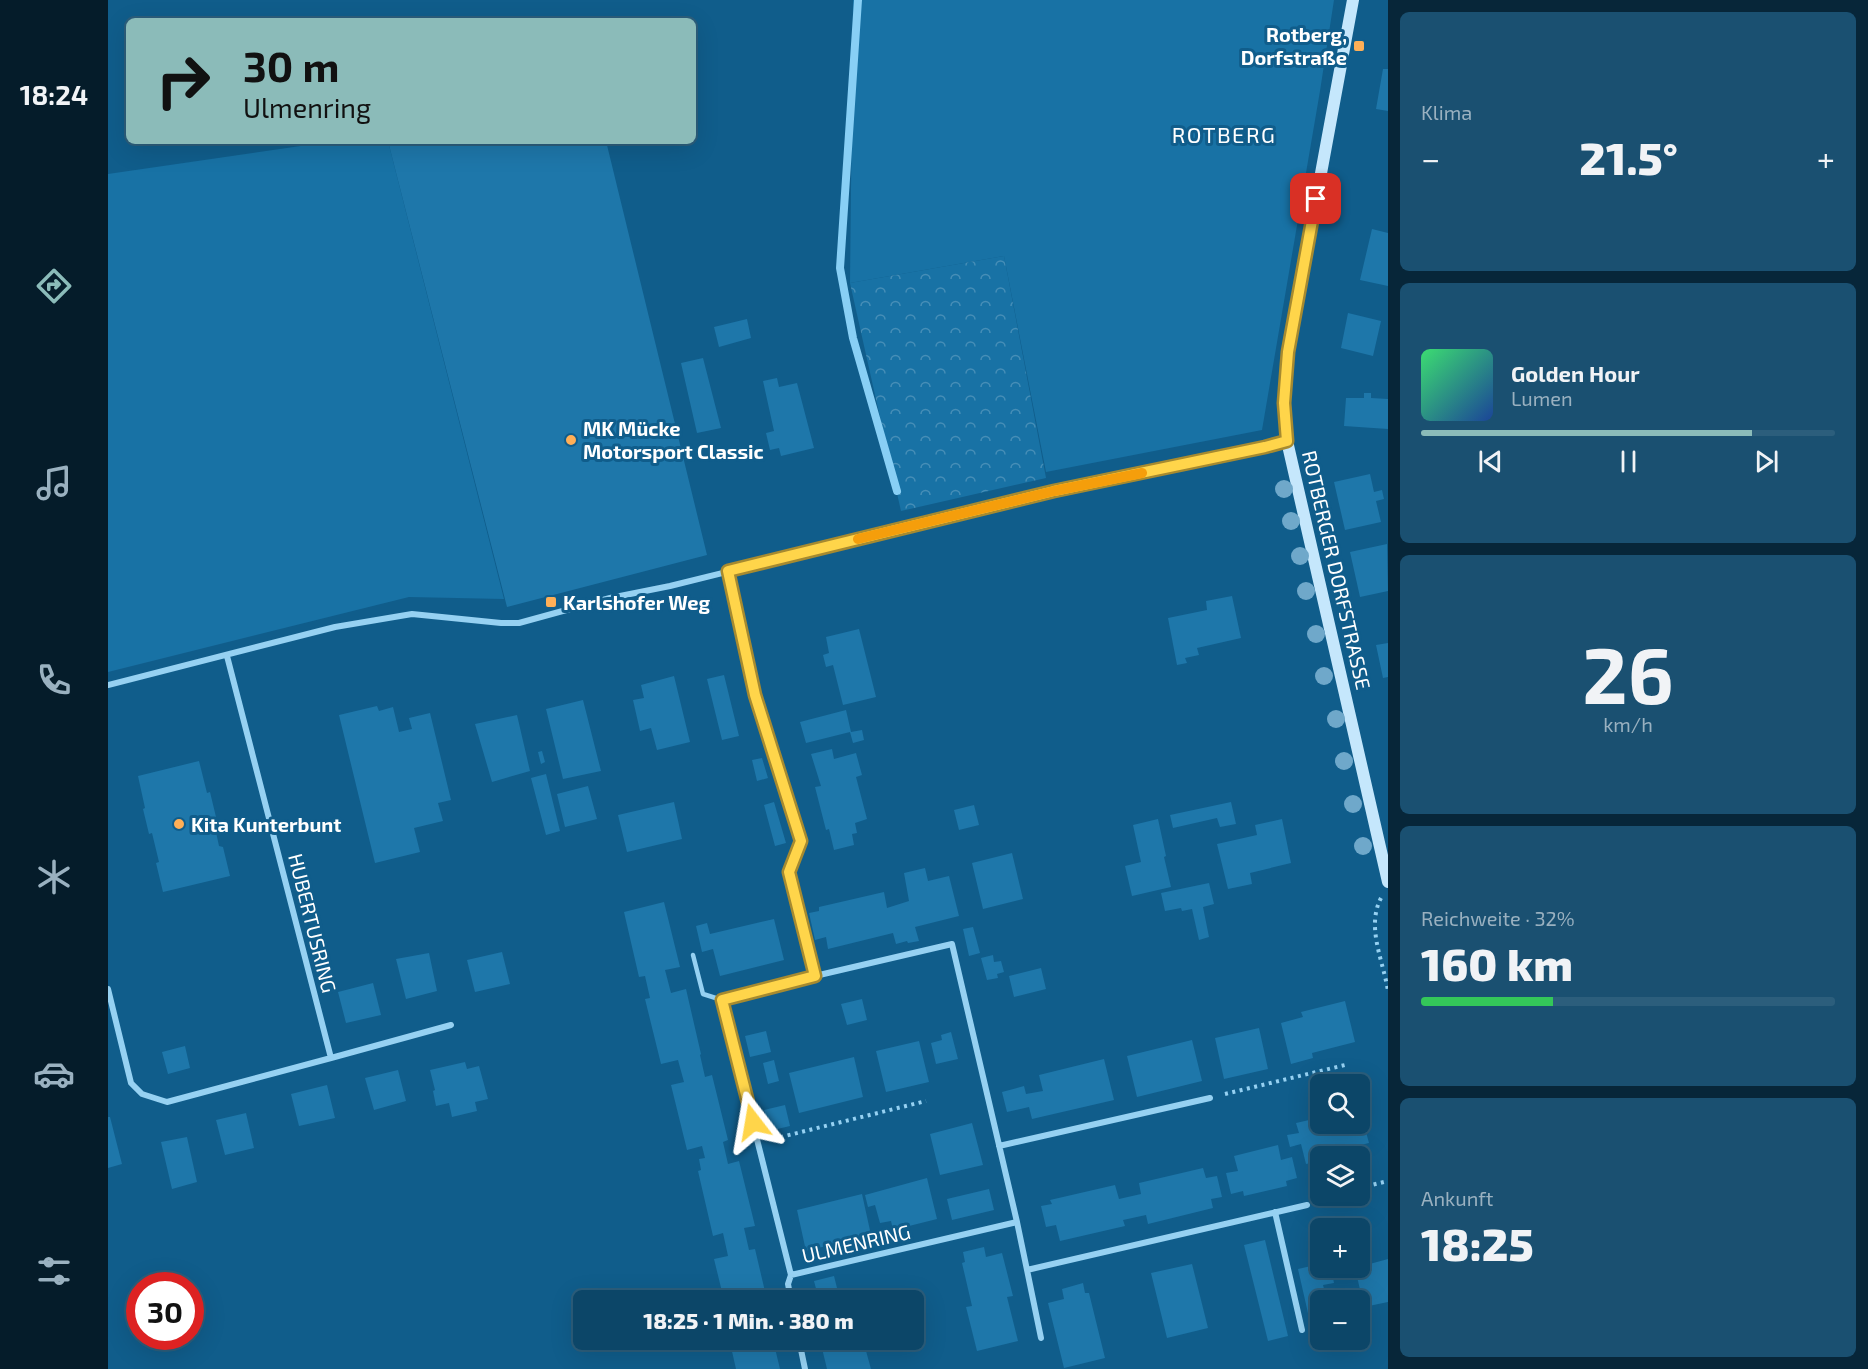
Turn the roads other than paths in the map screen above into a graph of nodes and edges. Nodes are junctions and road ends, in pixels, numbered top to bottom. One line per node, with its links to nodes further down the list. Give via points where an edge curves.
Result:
1 (1353, 0): 2 (main road, ROTBERGER DORFSTRASSE, via 1288,352 1284,403)
2 (1287, 441): 3 (street, via 1054,491); 6 (main road, ROTBERGER DORFSTRASSE)
3 (728, 571): 4 (street, via 519,622 412,614 335,627); 8 (street, via 755,695 801,841 789,872)
4 (227, 656): 5 (street); 12 (street, HUBERTUSRING)
5 (108, 686)
6 (1388, 882)
7 (693, 955): 10 (lane, via 703,994)
8 (815, 976): 10 (street); 14 (street, via 952,944)
9 (108, 989): 12 (street, via 131,1083 142,1094 167,1102)
10 (722, 1000): 19 (street, ULMENRING)
11 (451, 1025): 12 (street)
12 (331, 1058)
13 (1210, 1098): 14 (street)
14 (999, 1146): 17 (street)
15 (1307, 1205): 16 (street)
16 (1275, 1212): 18 (street); 21 (street)
17 (1017, 1222): 18 (street); 19 (street, ULMENRING)
18 (1027, 1270): 22 (street)
19 (791, 1275): 20 (street)
20 (789, 1290)
21 (1302, 1330)
22 (1041, 1338)
23 (801, 1350): 24 (street)
24 (805, 1369)

